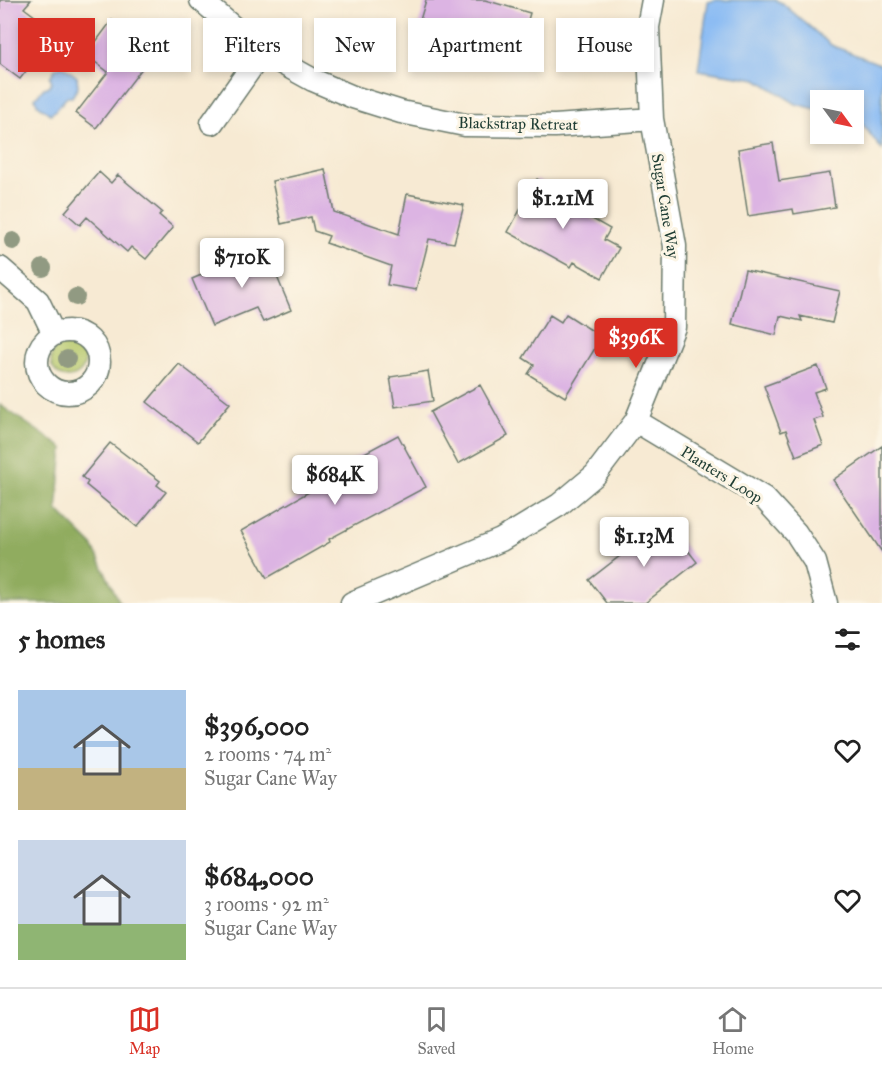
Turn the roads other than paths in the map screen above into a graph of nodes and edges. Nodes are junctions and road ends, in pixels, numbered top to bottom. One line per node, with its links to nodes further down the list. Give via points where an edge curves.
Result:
1 (201, 0): 3 (street, Blackstrap Retreat)
2 (653, 0): 6 (street, Sugar Cane Way, via 648,27)
3 (222, 18)
4 (248, 72): 7 (street)
5 (298, 72): 6 (street, Blackstrap Retreat, via 353,97 465,124 551,126)
6 (652, 119): 10 (street, Sugar Cane Way, via 675,246 674,327)
7 (212, 123)
8 (0, 268): 9 (street, via 38,301)
9 (54, 334)
10 (636, 421): 11 (street, Sugar Cane Way, via 596,475 559,506 501,540); 12 (street, Planters Loop, via 764,498 796,533 815,562)
11 (352, 603)
12 (826, 603)

